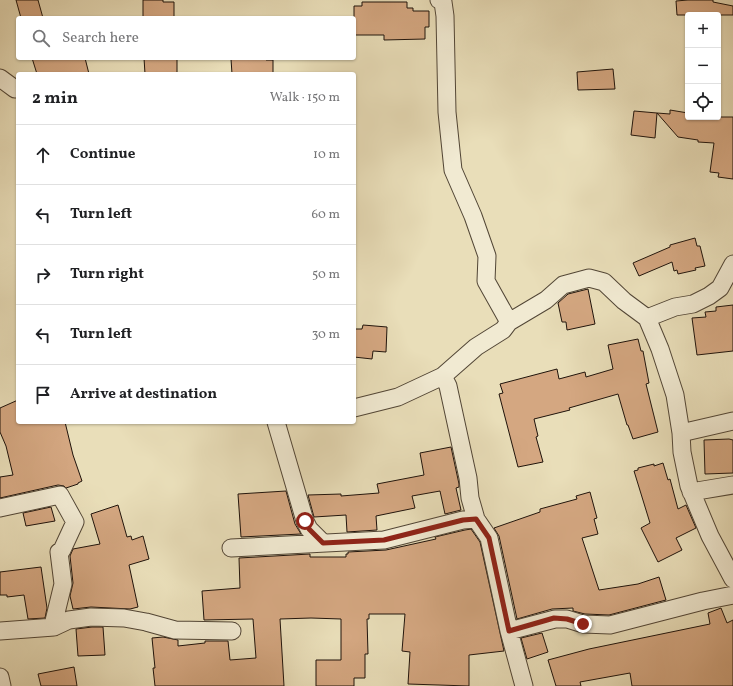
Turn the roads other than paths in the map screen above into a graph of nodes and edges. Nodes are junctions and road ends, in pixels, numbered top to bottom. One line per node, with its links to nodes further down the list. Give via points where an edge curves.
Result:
1 (439, 0): 6 (street, via 442,2 444,16 447,112 453,170 487,256 486,281)
2 (0, 78): 3 (street)
3 (15, 89)
4 (733, 264): 5 (street, via 720,288 709,296 694,304)
5 (647, 318): 6 (street, via 624,302 604,282 589,278 562,285 546,300); 11 (street, via 660,349 674,395)
6 (509, 322): 7 (street, via 503,330 476,347)
7 (443, 376): 8 (street, via 398,397); 15 (street, via 448,386)
8 (356, 408)
9 (733, 421): 11 (street)
10 (277, 424): 16 (street, via 305,521)
11 (681, 433): 13 (street, via 682,452)
12 (733, 485): 13 (street)
13 (692, 492): 18 (street, via 710,536)
14 (0, 508): 20 (street, via 60,495 75,522 60,552 64,584)
15 (476, 519): 16 (street, via 384,540); 23 (street, via 489,538)
16 (323, 543): 17 (street)
17 (231, 548)
18 (733, 579)
19 (733, 595): 23 (street, via 610,624 583,624 554,618)
20 (54, 627): 21 (street); 22 (street, via 69,620 91,617 124,618 175,630)
21 (0, 631)
22 (232, 631)
23 (509, 631): 26 (street)
24 (0, 677): 25 (street)
25 (2, 686)
26 (524, 686)

